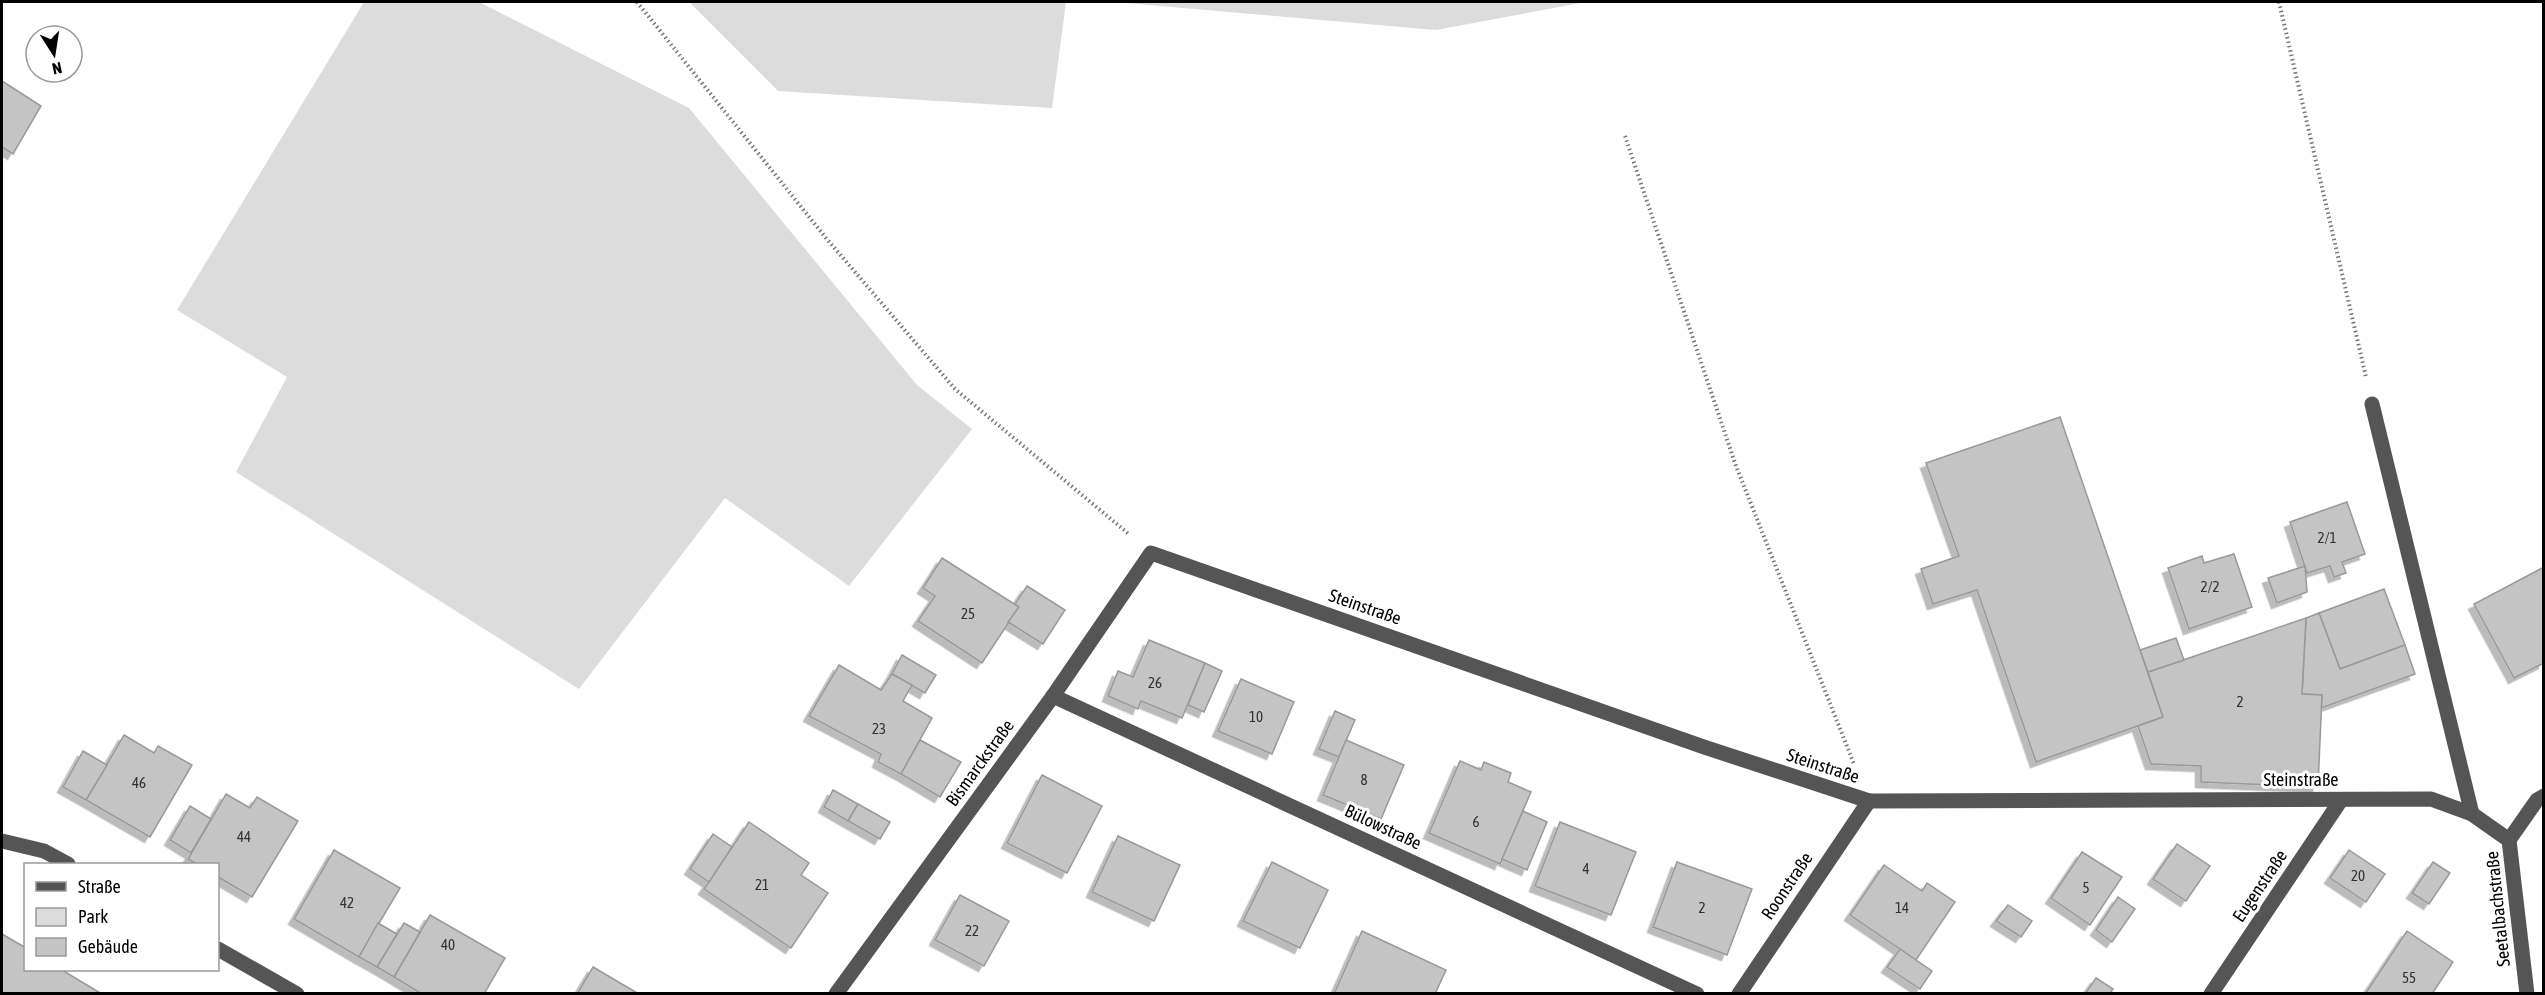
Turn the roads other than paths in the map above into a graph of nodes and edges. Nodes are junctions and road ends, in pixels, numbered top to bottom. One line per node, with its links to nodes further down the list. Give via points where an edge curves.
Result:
1 (2372, 404): 7 (street)
2 (1151, 553): 3 (street, Bismarckstraße); 6 (street, Steinstraße)
3 (1053, 696): 13 (street, Bismarckstraße); 14 (street, Bülowstraße)
4 (2544, 796): 8 (street, Seetalbachstraße, via 2537,800)
5 (2341, 800): 6 (street, Steinstraße); 7 (street, Steinstraße, via 2432,799); 16 (street, Eugenstraße)
6 (1869, 801): 15 (street, Roonstraße)
7 (2472, 814): 8 (street, Steinstraße)
8 (2510, 840): 17 (street, Seetalbachstraße)
9 (2, 841): 10 (street, via 44,852)
10 (66, 863)
11 (219, 950): 12 (street)
12 (297, 993)
13 (836, 993)
14 (1697, 993)
15 (1738, 993)
16 (2211, 993)
17 (2527, 993)

